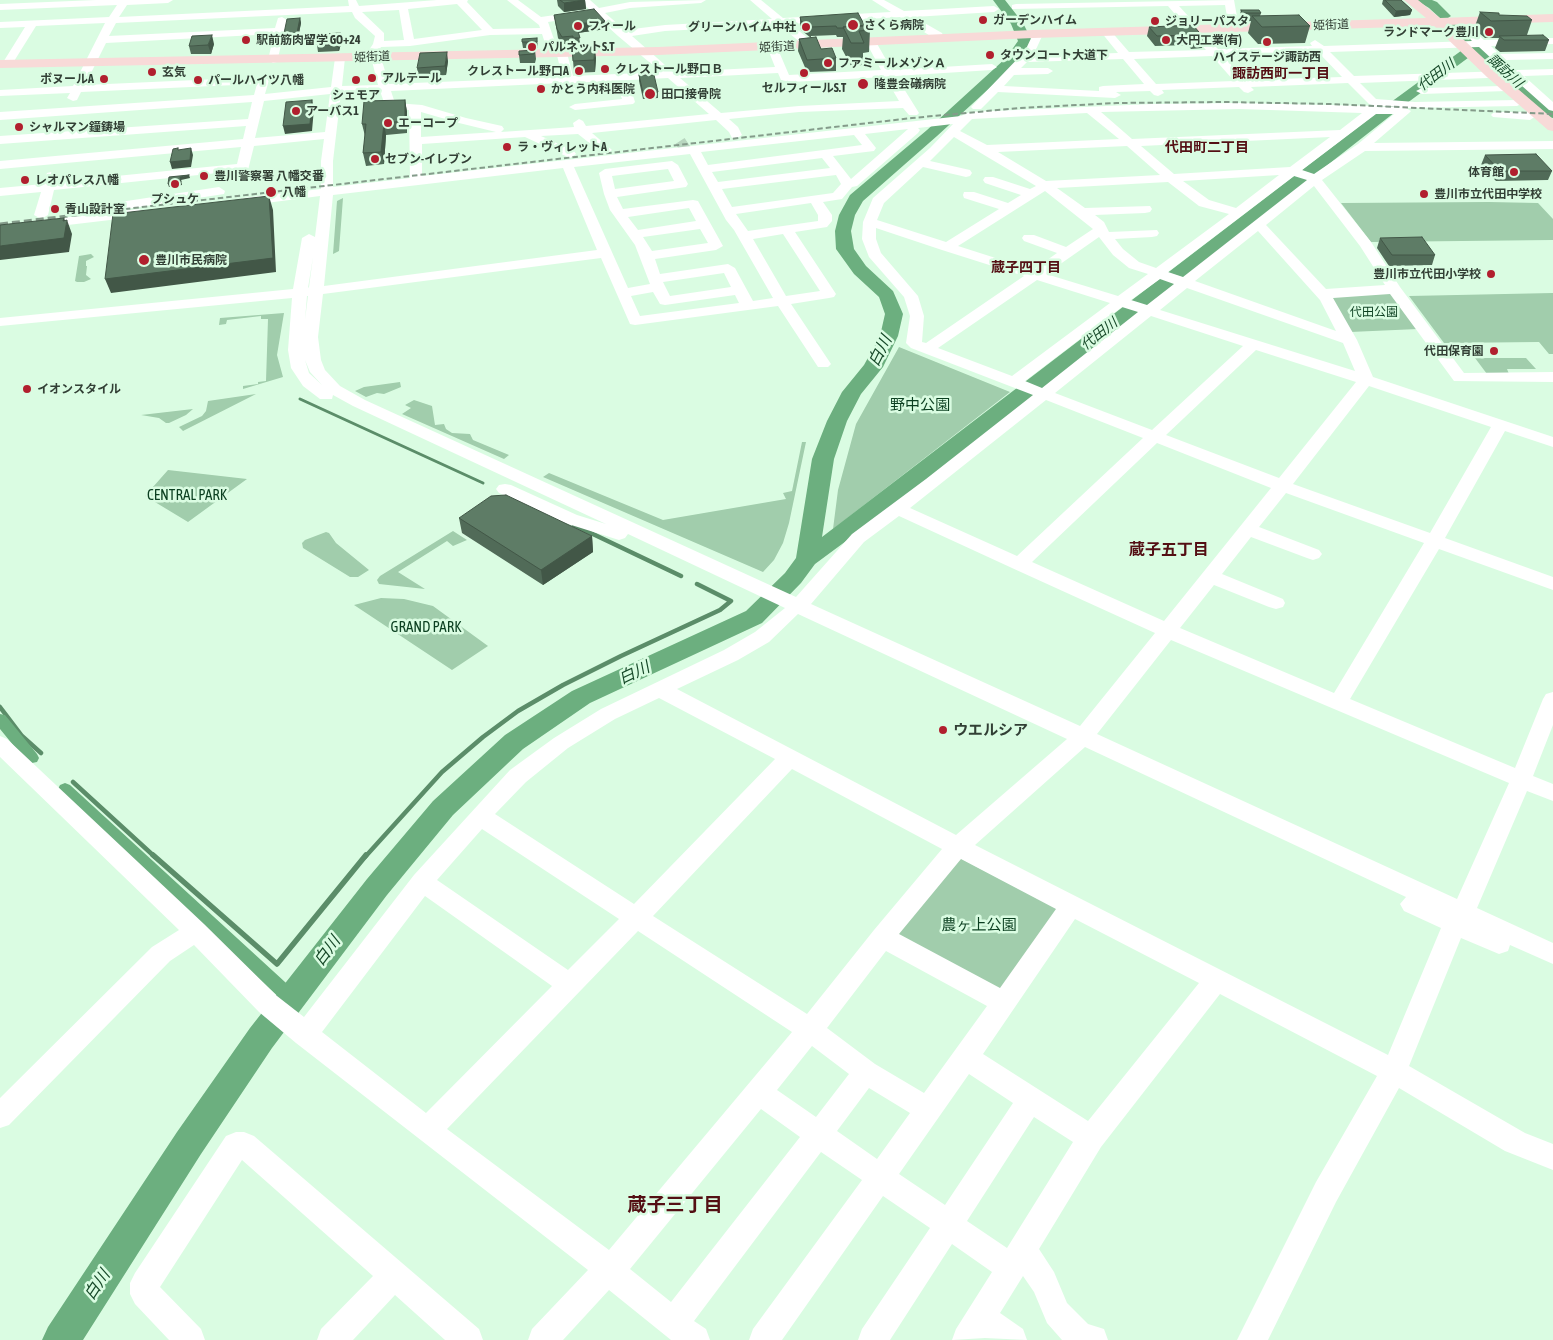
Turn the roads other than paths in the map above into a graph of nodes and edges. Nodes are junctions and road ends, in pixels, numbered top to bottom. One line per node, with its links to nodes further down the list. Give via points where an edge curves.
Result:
1 (168, 0): 11 (street)
2 (286, 0): 21 (street)
3 (460, 0): 17 (street); 39 (street)
4 (512, 0): 26 (street)
5 (584, 0): 20 (street)
6 (701, 0): 22 (street)
7 (755, 0): 27 (street)
8 (877, 0): 24 (street)
9 (916, 0): 23 (street)
10 (1410, 0): 28 (main road)
11 (124, 1): 16 (street); 31 (street)
12 (1169, 1): 13 (street); 14 (street); 36 (street)
13 (1229, 1): 35 (street)
14 (1029, 3): 18 (street)
15 (354, 4): 17 (street); 21 (street); 48 (street, via 359,16 380,35)
16 (0, 7)
17 (403, 7): 47 (street)
18 (1016, 7)
19 (994, 9): 23 (street)
20 (597, 11): 22 (street, via 630,5); 26 (street); 41 (street)
21 (284, 12): 31 (street, via 215,11); 37 (street)
22 (657, 13): 27 (street); 41 (street)
23 (920, 13): 24 (street); 33 (street)
24 (902, 14): 27 (street); 33 (street)
25 (1553, 18): 28 (main road, 姫街道)
26 (540, 20): 38 (street)
27 (781, 21): 49 (street)
28 (1436, 22): 34 (main road, 姫街道); 53 (main road)
29 (33, 23): 30 (street); 31 (street, via 77,21 71,30); 69 (street)
30 (0, 24)
31 (110, 24): 44 (street)
32 (1461, 25): 53 (street)
33 (923, 26): 43 (street)
34 (1297, 26): 35 (main road, 姫街道); 51 (street)
35 (1234, 28): 36 (main road, 姫街道)
36 (1194, 29): 40 (main road, 姫街道); 55 (street)
37 (279, 31): 44 (street); 63 (street)
38 (547, 31): 39 (street); 54 (street)
39 (492, 32): 47 (street); 56 (street)
40 (1106, 32): 42 (main road, 姫街道); 57 (street)
41 (622, 34): 52 (street)
42 (1036, 34): 43 (main road, 姫街道); 79 (street, via 1030,52)
43 (940, 39): 46 (main road, 姫街道)
44 (102, 40): 66 (street)
45 (1553, 41): 53 (street)
46 (871, 42): 49 (main road, 姫街道); 78 (street)
47 (410, 43): 48 (street)
48 (378, 44): 61 (street)
49 (810, 45): 50 (main road, 姫街道)
50 (772, 47): 52 (main road, 姫街道); 76 (street)
51 (1321, 49): 53 (street); 55 (street); 64 (street)
52 (642, 51): 54 (main road, 姫街道); 83 (street)
53 (1466, 51): 59 (street); 82 (main road); 84 (street)
54 (558, 53): 56 (main road, 姫街道); 85 (street)
55 (1216, 53): 57 (street); 70 (street)
56 (498, 55): 61 (main road, 姫街道)
57 (1126, 56): 62 (street); 73 (street)
58 (1553, 56): 59 (street)
59 (1497, 57): 81 (street)
60 (340, 58): 61 (main road, 姫街道); 63 (main road, 姫街道); 96 (street)
61 (373, 59): 89 (street)
62 (1028, 59)
63 (273, 60): 66 (main road, 姫街道)
64 (1334, 62): 65 (street); 67 (street); 87 (street)
65 (1353, 62)
66 (90, 63): 69 (main road, 姫街道); 92 (street)
67 (1314, 63)
68 (1444, 63): 84 (street)
69 (3, 64)
70 (1232, 65): 71 (street); 88 (street)
71 (1209, 66)
72 (992, 67): 78 (street)
73 (1136, 68): 74 (street); 75 (street); 98 (street)
74 (1155, 68)
75 (1118, 69)
76 (782, 70): 83 (street); 86 (street, via 785,78)
77 (1060, 70): 79 (street)
78 (887, 72): 86 (street); 103 (street)
79 (1013, 72): 93 (street)
80 (1553, 72): 81 (street)
81 (1514, 73): 82 (street); 90 (street)
82 (1496, 74): 84 (street); 95 (main road, via 1492,78); 109 (main road)
83 (670, 75): 85 (street); 111 (street)
84 (1433, 77): 87 (street); 102 (street); 102 (street)
85 (568, 79): 89 (street); 97 (street)
86 (791, 79): 106 (street)
87 (1350, 79): 88 (street); 102 (street, via 1373,102)
88 (1242, 83): 98 (street); 101 (street)
89 (384, 88): 96 (street); 104 (street, via 390,106)
90 (1532, 88): 91 (street); 109 (street)
91 (1546, 88)
92 (77, 89): 99 (street); 100 (street, via 263,80); 108 (street)
93 (996, 89): 98 (street); 98 (street, via 977,107)
94 (1103, 89): 98 (street)
95 (1502, 89): 102 (street); 109 (main road)
96 (336, 90): 100 (street); 121 (street)
97 (580, 92): 105 (street); 105 (street, via 625,90 629,102)
98 (1152, 92)
99 (0, 93)
100 (259, 98): 108 (street); 112 (street)
101 (1256, 100)
102 (1399, 102): 107 (street); 109 (street); 109 (street); 118 (street); 128 (street)
103 (906, 104): 106 (street); 120 (street, via 914,114)
104 (415, 107): 117 (street, via 463,121); 124 (street)
105 (575, 107): 114 (street)
106 (799, 109): 111 (street)
107 (1090, 109): 113 (street, via 970,116); 125 (street)
108 (66, 111): 110 (street); 119 (street)
109 (1542, 111): 122 (main road)
110 (0, 116)
111 (718, 116): 114 (street); 120 (street)
112 (253, 122): 119 (street); 126 (street)
113 (959, 124): 115 (street, via 933,122); 130 (street); 136 (street)
114 (581, 130): 117 (street); 131 (street)
115 (856, 130): 129 (street); 132 (street, via 870,148)
116 (914, 130): 146 (street)
117 (525, 133): 124 (street); 133 (street)
118 (1344, 133): 125 (street); 140 (street)
119 (61, 135): 123 (street); 134 (street)
120 (736, 135): 131 (street)
121 (330, 136): 126 (street); 135 (street)
122 (1553, 138)
123 (0, 140)
124 (416, 141): 142 (street)
125 (1130, 142): 130 (street); 143 (street)
126 (248, 143): 134 (street); 149 (street, via 242,169)
127 (1553, 144): 128 (street)
128 (1362, 147): 144 (street)
129 (693, 149): 133 (street); 138 (street)
130 (986, 149): 148 (street)
131 (606, 150): 133 (street)
132 (825, 154): 138 (street); 139 (street)
133 (569, 159): 142 (street, via 530,167); 150 (street)
134 (54, 160): 137 (street); 149 (street)
135 (327, 161): 151 (street); 151 (street, via 318,180)
136 (920, 163): 141 (street); 167 (street, via 878,201)
137 (0, 165)
138 (705, 168): 147 (street)
139 (838, 171): 146 (street); 147 (street)
140 (1293, 172): 143 (street); 144 (street); 163 (street)
141 (966, 173)
142 (416, 176): 151 (street)
143 (1171, 178): 148 (street); 163 (street, via 1204,203)
144 (1312, 178): 169 (street); 186 (street, via 1366,245)
145 (989, 180): 156 (street)
146 (848, 184): 157 (street, via 837,196)
147 (716, 186): 161 (street)
148 (1046, 186): 156 (street); 162 (street)
149 (48, 187): 154 (street); 165 (street)
150 (577, 187): 152 (street); 179 (street)
151 (323, 188): 160 (street, via 222,204); 187 (street)
152 (609, 188): 152 (street, via 682,184 672,165 605,173); 164 (street)
153 (219, 191): 160 (street)
154 (0, 192)
155 (968, 194): 158 (street)
156 (1032, 194): 158 (street)
157 (815, 199): 161 (street); 171 (street, via 826,214 825,221)
158 (1009, 208): 177 (street)
159 (1145, 209): 162 (street)
160 (123, 210): 165 (street); 170 (street)
161 (729, 211): 175 (street)
162 (1082, 212): 172 (street, via 1099,225)
163 (1238, 212): 182 (street)
164 (619, 214): 168 (street, via 693,204); 174 (street)
165 (41, 215): 166 (street)
166 (0, 220)
167 (870, 222): 177 (street); 199 (street, via 869,239 874,254 911,296 917,316 914,343)
168 (704, 224): 174 (street); 180 (street, via 716,246)
169 (1259, 225): 183 (street); 189 (street)
170 (0, 229)
171 (786, 229): 175 (street); 190 (street, via 829,294)
172 (1103, 233): 173 (street); 178 (street); 182 (street, via 1134,265)
173 (1152, 233)
174 (635, 234): 180 (street)
175 (743, 236): 190 (street)
176 (1029, 238): 178 (street)
177 (947, 247): 181 (street)
178 (1067, 252): 181 (street)
179 (605, 253): 187 (street); 188 (street)
180 (647, 256): 184 (street)
181 (1034, 274): 191 (street); 199 (street)
182 (1159, 274): 183 (street); 191 (street)
183 (1183, 282): 193 (street); 197 (street)
184 (656, 283): 185 (street, via 665,301); 185 (street, via 728,268); 188 (street)
185 (740, 290): 192 (street)
186 (1394, 290): 189 (street); 202 (street)
187 (308, 291): 194 (street); 214 (street, via 296,350 302,374 316,389 365,416); 220 (street, via 313,360 318,372 334,389)
188 (622, 293): 192 (street, via 635,322)
189 (1322, 294): 197 (street)
190 (782, 301): 192 (street); 200 (street)
191 (1122, 303): 193 (street); 204 (street)
192 (748, 306)
193 (1147, 311): 198 (street); 205 (street)
194 (64, 318): 195 (street); 196 (street)
195 (0, 322)
196 (0, 327)
197 (1349, 340): 203 (street)
198 (1253, 344): 203 (street); 208 (street)
199 (926, 350): 204 (street)
200 (823, 364)
201 (1553, 377): 202 (street)
202 (1460, 378): 206 (street)
203 (1366, 380): 206 (street); 210 (street)
204 (1016, 384): 205 (street)
205 (1040, 394): 208 (street); 212 (street)
206 (1441, 405): 207 (street)
207 (1500, 426): 209 (street); 215 (street)
208 (1153, 436): 210 (street); 217 (street)
209 (1553, 442)
210 (1283, 486): 213 (street); 215 (street)
211 (505, 489): 214 (street, via 571,519)
212 (897, 509): 217 (street); 222 (street, via 858,538)
213 (1248, 529): 216 (street); 218 (street)
214 (623, 536): 220 (street)
215 (1433, 541): 219 (street); 226 (street)
216 (1313, 554)
217 (1019, 564): 223 (street)
218 (1210, 576): 221 (street); 223 (street)
219 (1553, 584)
220 (756, 592): 222 (street)
221 (1276, 603)
222 (789, 607): 224 (street, via 762,636); 227 (street)
223 (1166, 630): 226 (street); 227 (street)
224 (660, 689): 229 (street); 232 (street, via 608,714 561,743 518,776)
225 (1553, 699): 230 (street)
226 (1338, 702): 230 (street)
227 (1077, 741): 233 (street); 237 (street)
228 (0, 744): 238 (street)
229 (788, 759): 233 (street); 236 (street)
230 (1521, 780): 231 (street); 237 (street)
231 (1553, 793)
232 (480, 816): 234 (street); 236 (street)
233 (958, 846): 235 (street); 239 (street)
234 (422, 882): 243 (street); 245 (street)
235 (1072, 906): 242 (street); 244 (street)
236 (635, 918): 243 (street); 246 (street)
237 (1459, 918): 240 (street); 241 (street); 248 (street)
238 (196, 931): 245 (street, via 268,1004); 253 (street, via 161,954)
239 (882, 937): 244 (street); 246 (street)
240 (1553, 954)
241 (1553, 968)
242 (1216, 980): 248 (street); 256 (street)
243 (569, 984): 254 (street)
244 (1004, 1002): 247 (street)
245 (299, 1030): 254 (street)
246 (810, 1030): 249 (street); 250 (street)
247 (966, 1057): 251 (street); 252 (street)
248 (1394, 1071): 257 (street, via 1514,1142); 274 (street, via 1326,1192)
249 (866, 1072): 252 (street); 255 (street)
250 (758, 1092): 255 (street); 261 (street)
251 (1030, 1100): 256 (street); 259 (street)
252 (928, 1110): 258 (street)
253 (0, 1116)
254 (427, 1130): 261 (street)
255 (818, 1134): 258 (street); 263 (street)
256 (1091, 1138): 260 (street)
257 (1553, 1157)
258 (881, 1177): 259 (street); 270 (street)
259 (947, 1225): 260 (street); 271 (street)
260 (1017, 1260): 264 (street); 273 (street, via 1044,1282 1057,1313 1080,1337)
261 (610, 1270): 263 (street); 268 (street, via 591,1286)
262 (393, 1276): 265 (street, via 244,1145 236,1146 145,1283 145,1294); 266 (street); 267 (street)
263 (674, 1323): 269 (street)
264 (975, 1329): 272 (street)
265 (190, 1340)
266 (332, 1340)
267 (468, 1340)
268 (544, 1340)
269 (695, 1340)
270 (764, 1340)
271 (872, 1340)
272 (1012, 1340)
273 (1092, 1340)
274 (1252, 1340)

